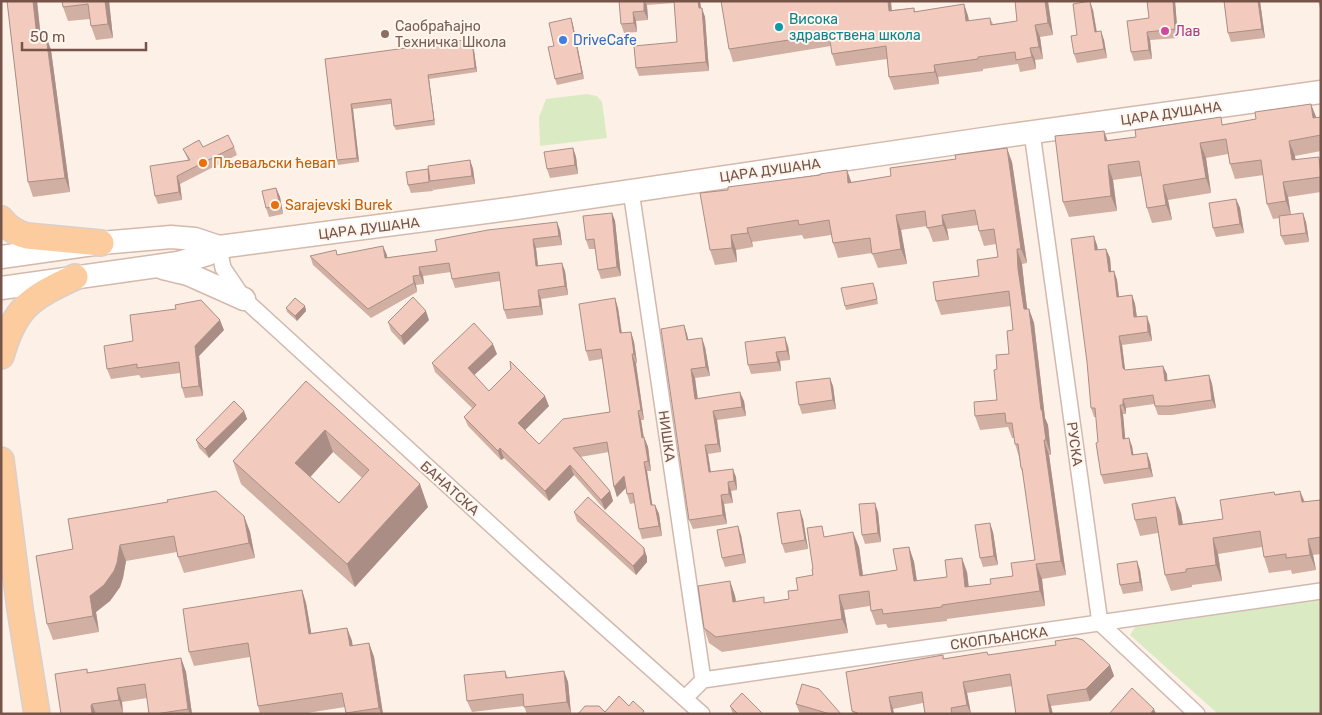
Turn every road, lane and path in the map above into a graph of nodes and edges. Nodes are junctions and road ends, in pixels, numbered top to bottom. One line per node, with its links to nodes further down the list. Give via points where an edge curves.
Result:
1 (1321, 92): 2 (main road, ЦАРА ДУШАНА)
2 (1032, 132): 3 (main road, ЦАРА ДУШАНА); 15 (street, РУСКА)
3 (631, 191): 6 (main road, ЦАРА ДУШАНА); 16 (street, НИШКА)
4 (1, 219): 5 (main road, via 6,226 27,236)
5 (101, 243): 6 (main road, ЦАРА ДУШАНА, via 180,238); 7 (main road, ЦАРА ДУШАНА)
6 (219, 247): 8 (main road, ЦАРА ДУШАНА, via 193,260); 11 (street, БАНАТСКА, via 223,268)
7 (1, 257)
8 (155, 267): 9 (main road, ЦАРА ДУШАНА); 11 (main road, via 188,274)
9 (75, 278): 10 (main road, ЦАРА ДУШАНА); 12 (main road, via 43,293 18,314 7,334)
10 (1, 288)
11 (244, 299): 17 (street, БАНАТСКА)
12 (1, 356)
13 (1, 460): 18 (main road)
14 (1321, 591): 15 (street, СКОПЉАНСКА)
15 (1100, 624): 16 (street, СКОПЉАНСКА); 20 (street)
16 (703, 680): 17 (street)
17 (685, 698): 19 (street, БАНАТСКА)
18 (37, 714)
19 (702, 714)
20 (1197, 714)

